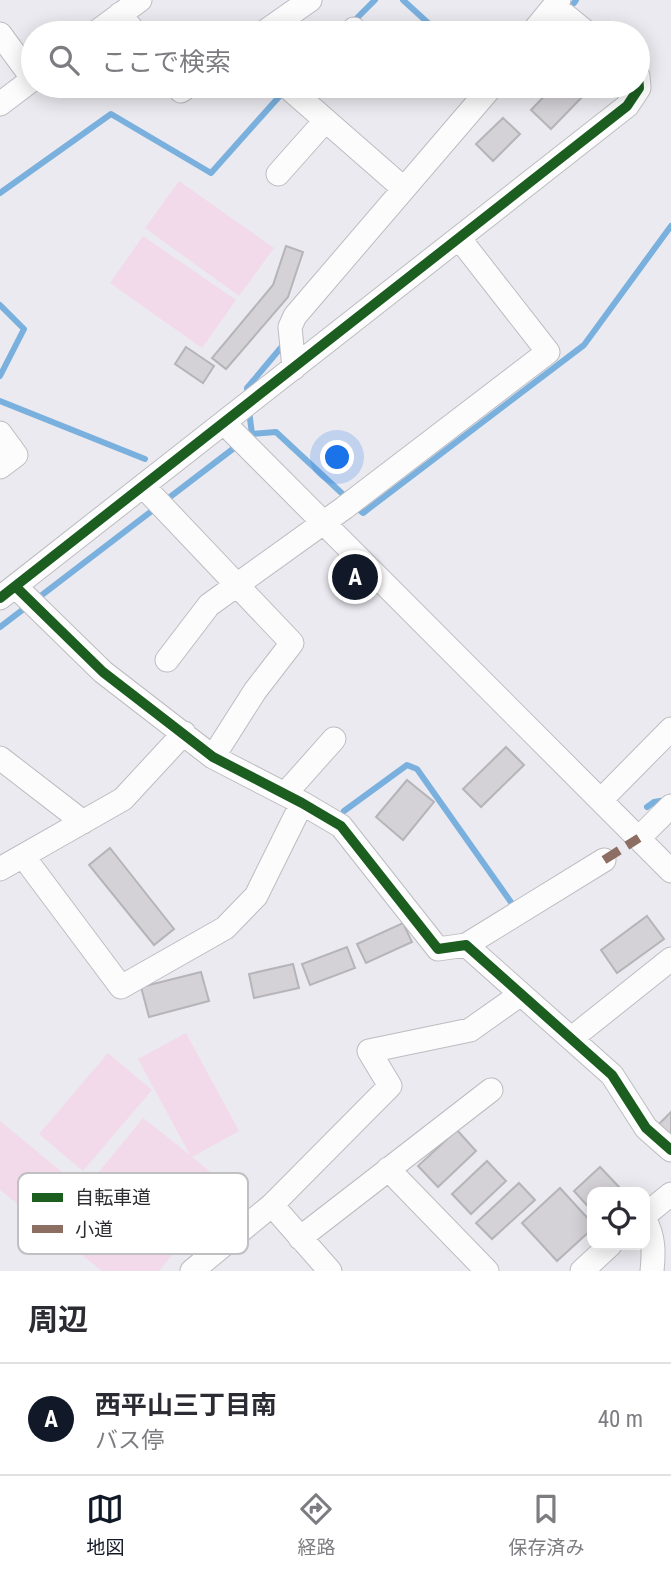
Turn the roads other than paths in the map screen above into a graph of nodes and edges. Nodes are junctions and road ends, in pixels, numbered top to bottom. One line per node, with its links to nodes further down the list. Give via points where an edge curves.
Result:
1 (139, 0): 4 (street)
2 (310, 0): 7 (street)
3 (557, 3): 8 (street); 9 (street)
4 (120, 14): 5 (street); 6 (street)
5 (111, 21)
6 (126, 21)
7 (280, 21)
8 (542, 21)
9 (575, 21)
10 (0, 34): 11 (street)
11 (21, 63)
12 (21, 88): 16 (street)
13 (299, 98): 17 (street)
14 (482, 98): 19 (street)
15 (632, 98): 20 (street)
16 (0, 104)
17 (325, 121): 18 (street); 19 (street)
18 (278, 174)
19 (403, 188): 21 (street, via 295,316 290,327)
20 (459, 238): 21 (street); 26 (street, via 548,352)
21 (294, 368): 23 (street)
22 (0, 433): 24 (street, via 16,456)
23 (237, 436): 25 (street); 26 (street)
24 (0, 467)
25 (156, 498): 27 (street); 28 (street)
26 (324, 523): 27 (street); 36 (street)
27 (237, 583): 29 (street, via 209,605); 33 (street, via 292,643)
28 (20, 598): 31 (street, via 103,672)
29 (167, 660)
30 (671, 729): 36 (street)
31 (184, 733): 33 (street); 38 (street, via 123,799)
32 (334, 739): 35 (street)
33 (212, 757): 35 (street)
34 (0, 758): 38 (street)
35 (293, 799): 41 (street, via 256,895 225,928 121,987); 43 (street, via 341,826 438,949)
36 (601, 800): 39 (street)
37 (671, 806): 39 (street)
38 (83, 821): 41 (street)
39 (639, 838): 42 (street)
40 (604, 860): 43 (street)
41 (8, 862)
42 (671, 871)
43 (466, 945): 45 (street)
44 (671, 959): 46 (street)
45 (521, 995): 46 (street); 51 (street, via 470,1030 369,1051 390,1086)
46 (572, 1038): 48 (street, via 612,1075 646,1128)
47 (491, 1090): 49 (street)
48 (671, 1150)
49 (388, 1169): 55 (street); 60 (street)
50 (671, 1194): 52 (street)
51 (272, 1205): 53 (street); 55 (street)
52 (650, 1213)
53 (248, 1225)
54 (650, 1231): 62 (street)
55 (300, 1238): 59 (street)
56 (605, 1250): 61 (street)
57 (213, 1254): 58 (street)
58 (192, 1271)
59 (330, 1271)
60 (486, 1271)
61 (582, 1271)
62 (652, 1271)

